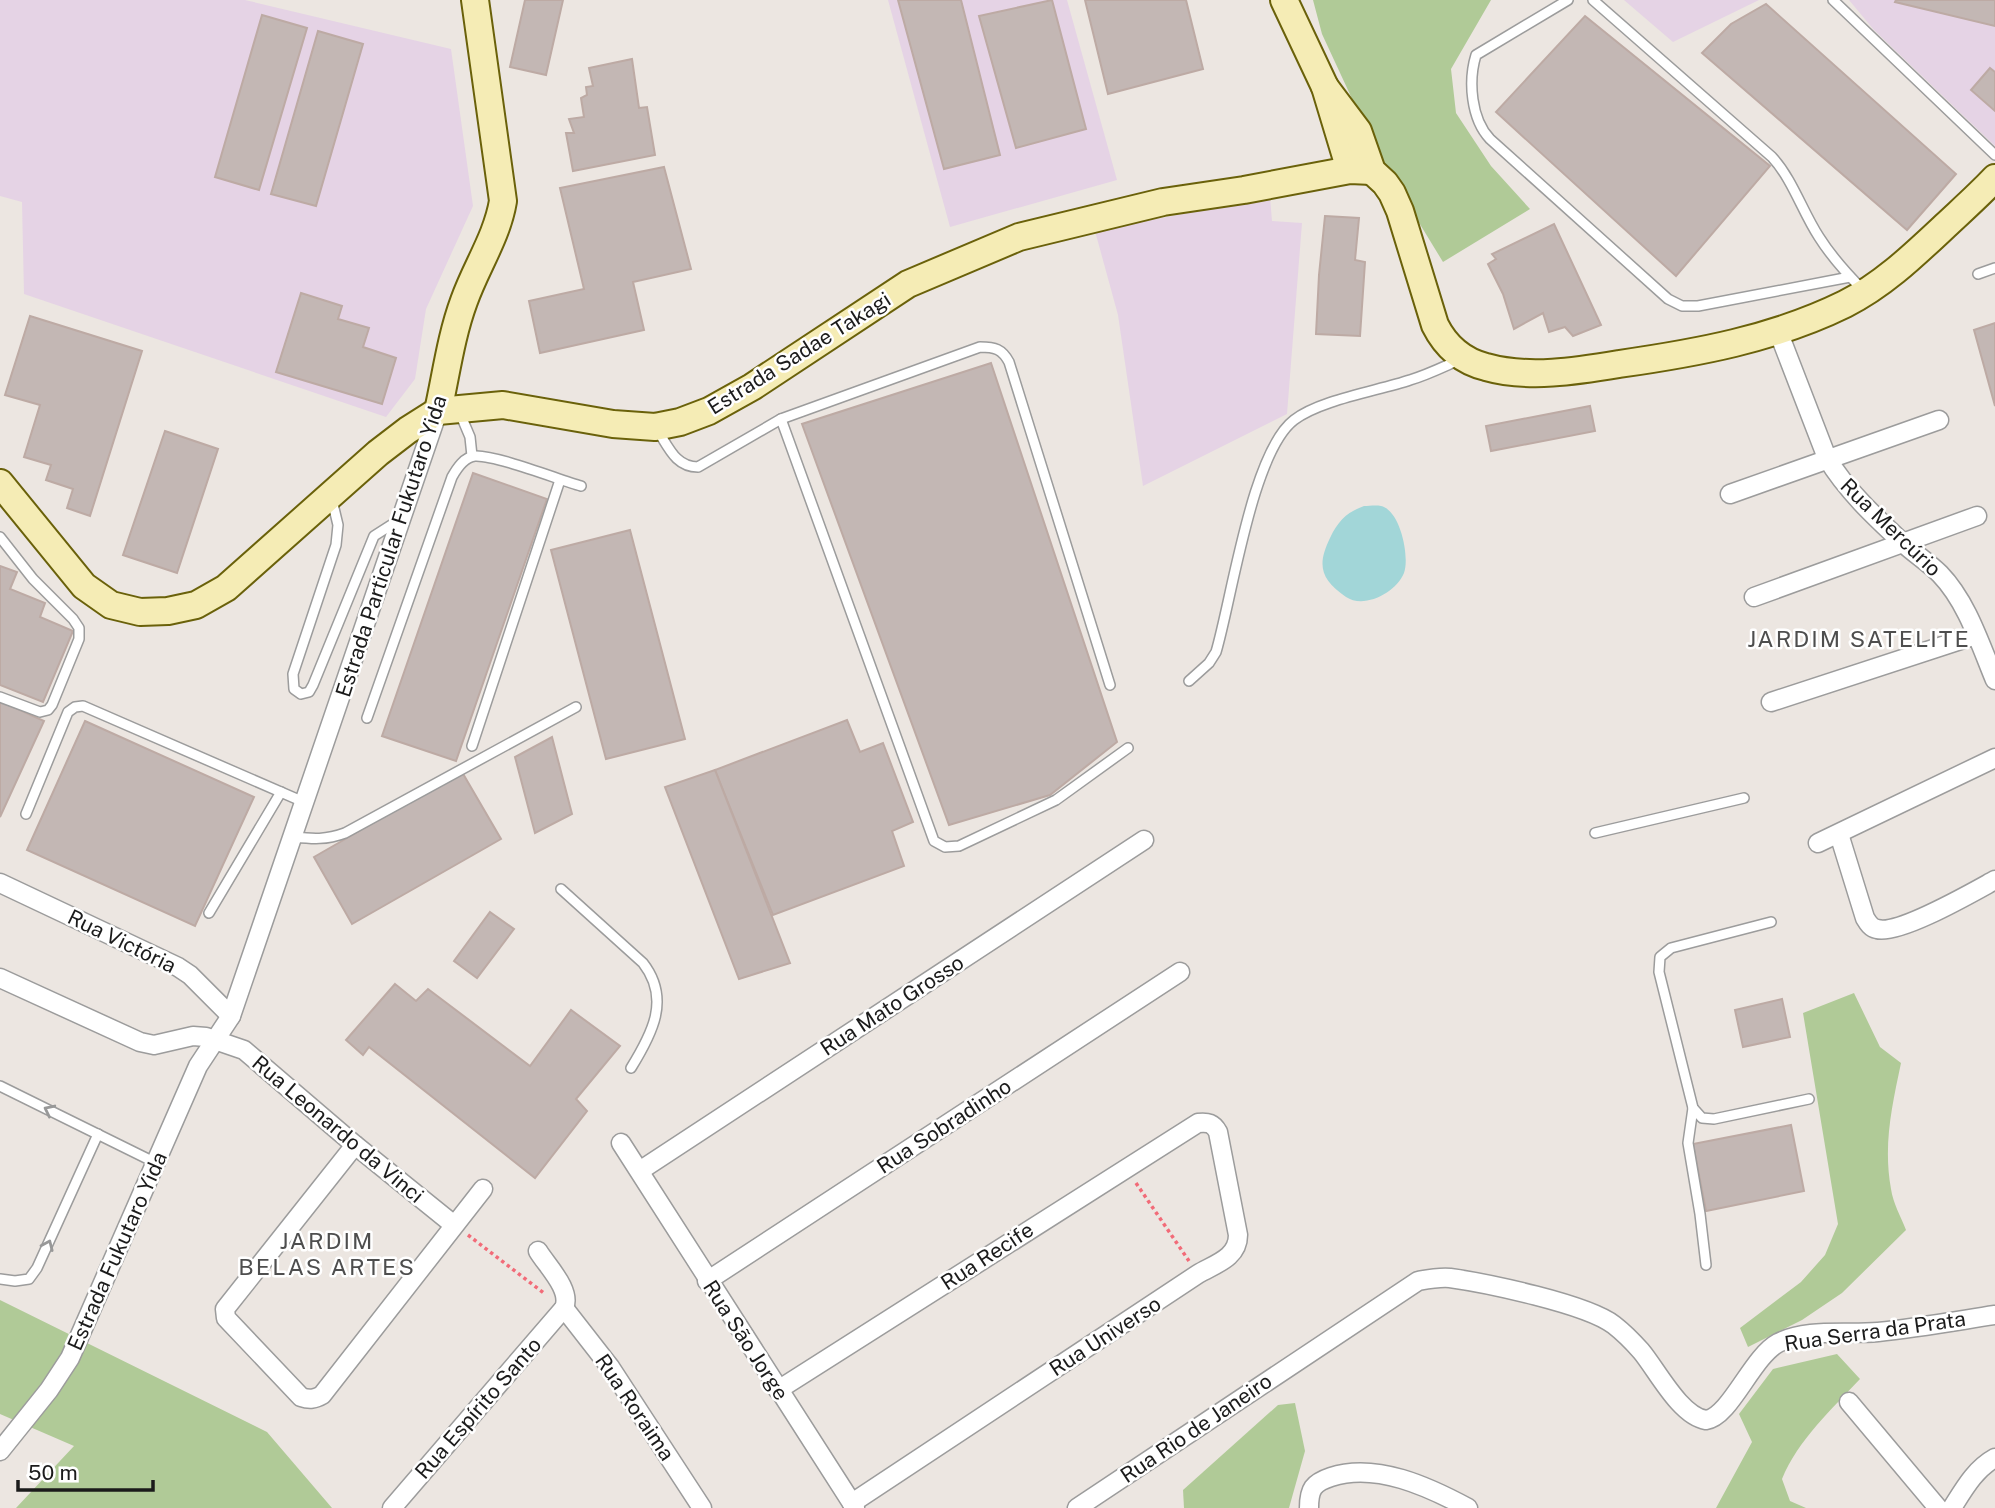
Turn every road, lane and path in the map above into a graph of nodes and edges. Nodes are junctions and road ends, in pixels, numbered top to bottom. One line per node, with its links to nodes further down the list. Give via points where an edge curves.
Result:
1 (475, 0): 14 (street, Estrada Particular Fukutaro Yida, via 503,201 500,220 458,318)
2 (1284, 0): 7 (street)
3 (1567, 0): 11 (lane, via 1476,55 1474,106 1481,131 1668,299 1682,306)
4 (1594, 0): 11 (lane, via 1772,157 1818,236)
5 (1833, 0): 6 (lane)
6 (1995, 155)
7 (1361, 171): 13 (street, via 1385,183 1400,211 1435,325 1443,341); 17 (street, Estrada Sadae Takagi, via 1163,202 1019,237 908,284 709,411)
8 (1995, 178): 11 (street, via 1905,264)
9 (1995, 268): 10 (lane)
10 (1978, 274)
11 (1857, 285): 12 (street, via 1845,304)
12 (1778, 331): 13 (street, via 1718,347 1581,369 1510,372); 19 (street, Rua Mercúrio)
13 (1463, 358): 32 (lane, via 1412,380 1313,410 1293,421 1279,437 1256,487 1216,652)
14 (448, 410): 17 (street, Estrada Sadae Takagi, via 503,405); 18 (lane, via 470,438); 24 (street, Estrada Sadae Takagi, via 408,430); 26 (street, Estrada Particular Fukutaro Yida)
15 (781, 419): 17 (lane, via 698,467 678,462); 33 (lane, via 980,346 1003,352); 39 (lane, via 934,841 945,847 959,846 1056,800)
16 (1939, 421): 19 (street)
17 (655, 427)
18 (472, 456): 20 (lane); 37 (lane, via 452,477)
19 (1827, 458): 23 (street); 28 (street, Rua Mercúrio, via 1848,489)
20 (560, 480): 22 (lane); 38 (lane)
21 (0, 483): 24 (street, Estrada Sadae Takagi, via 84,586 111,605 140,612 196,605 226,588)
22 (581, 486)
23 (1731, 494)
24 (331, 495): 26 (lane, via 338,535 293,674 294,689 301,694 313,685 374,536)
25 (1977, 516): 28 (street)
26 (402, 517): 43 (street, Estrada Particular Fukutaro Yida)
27 (0, 537): 34 (lane, via 33,579 74,619 79,639 48,710 40,712)
28 (1903, 543): 29 (street); 30 (street, Rua Mercúrio, via 1952,589)
29 (1754, 597)
30 (1976, 635): 31 (street, Rua Mercúrio); 35 (street)
31 (1995, 680)
32 (1189, 681)
33 (1110, 685)
34 (0, 697)
35 (1771, 702)
36 (576, 707): 47 (lane, via 345,833 330,839)
37 (367, 719)
38 (472, 746)
39 (1128, 748)
40 (1995, 758): 46 (street)
41 (281, 792): 43 (lane); 44 (lane, via 83,706 68,712); 53 (lane)
42 (1744, 798): 45 (lane)
43 (306, 803): 47 (street, Estrada Particular Fukutaro Yida)
44 (26, 814)
45 (1595, 833)
46 (1839, 834): 49 (street); 50 (street, via 1864,918 1877,929 1900,927)
47 (294, 837): 57 (street, Estrada Particular Fukutaro Yida)
48 (1144, 840): 69 (street, Rua Mato Grosso)
49 (1818, 843)
50 (1995, 880)
51 (0, 883): 57 (street, Rua Victória, via 178,967)
52 (561, 889): 59 (lane, via 653,976 655,1019)
53 (209, 912)
54 (1771, 922): 62 (lane, via 1671,948 1660,957 1659,972)
55 (1180, 972): 76 (street, Rua Sobradinho)
56 (0, 978): 58 (street, via 140,1042 154,1045 193,1036)
57 (231, 1016): 58 (street, Estrada Particular Fukutaro Yida)
58 (217, 1041): 66 (street, Rua Leonardo da Vinci, via 244,1050); 67 (street, Estrada Fukutaro Yida, via 198,1066)
59 (631, 1068)
60 (0, 1086): 64 (lane, one-way to 60)
61 (1809, 1099): 62 (lane, via 1714,1119 1702,1118)
62 (1693, 1108): 73 (lane, via 1688,1143)
63 (1198, 1123): 68 (street, Rua Recife); 74 (street, Rua Universo, via 1214,1125 1219,1132 1238,1246)
64 (97, 1134): 67 (lane); 75 (lane, one-way to 64, via 29,1279 37,1268)
65 (621, 1143): 69 (street, Rua São Jorge)
66 (355, 1145): 71 (street, Rua Leonardo da Vinci); 71 (street, via 225,1310 226,1318 301,1397 322,1395)
67 (156, 1163): 82 (street, Estrada Fukutaro Yida, via 70,1359)
68 (1125, 1167): 74 (path); 80 (street, Rua Recife)
69 (641, 1170): 76 (street, Rua São Jorge)
70 (483, 1189): 71 (street)
71 (454, 1225): 77 (path)
72 (538, 1251): 77 (street, Rua Roraima, via 566,1293)
73 (1706, 1265)
74 (1198, 1274): 84 (street, Rua Universo)
75 (0, 1279)
76 (708, 1281): 80 (street, Rua São Jorge)
77 (564, 1308): 85 (street, Rua Espírito Santo); 86 (street, Rua Roraima, via 610,1367)
78 (1995, 1315): 79 (street, Rua Serra da Prata, via 1787,1339 1774,1345 1729,1402 1706,1420 1691,1414 1639,1350 1597,1315 1449,1278 1418,1281 1405,1288)
79 (1280, 1372): 87 (street, Rua Rio de Janeiro)
80 (778, 1390): 84 (street, Rua São Jorge)
81 (1849, 1402): 90 (street)
82 (0, 1451)
83 (1995, 1458): 91 (street, via 1984,1464)
84 (853, 1506)
85 (392, 1508)
86 (702, 1508)
87 (1077, 1508)
88 (1309, 1508): 89 (street, via 1312,1486 1343,1473 1367,1473 1433,1490)
89 (1468, 1508)
90 (1938, 1508)
91 (1952, 1508)

